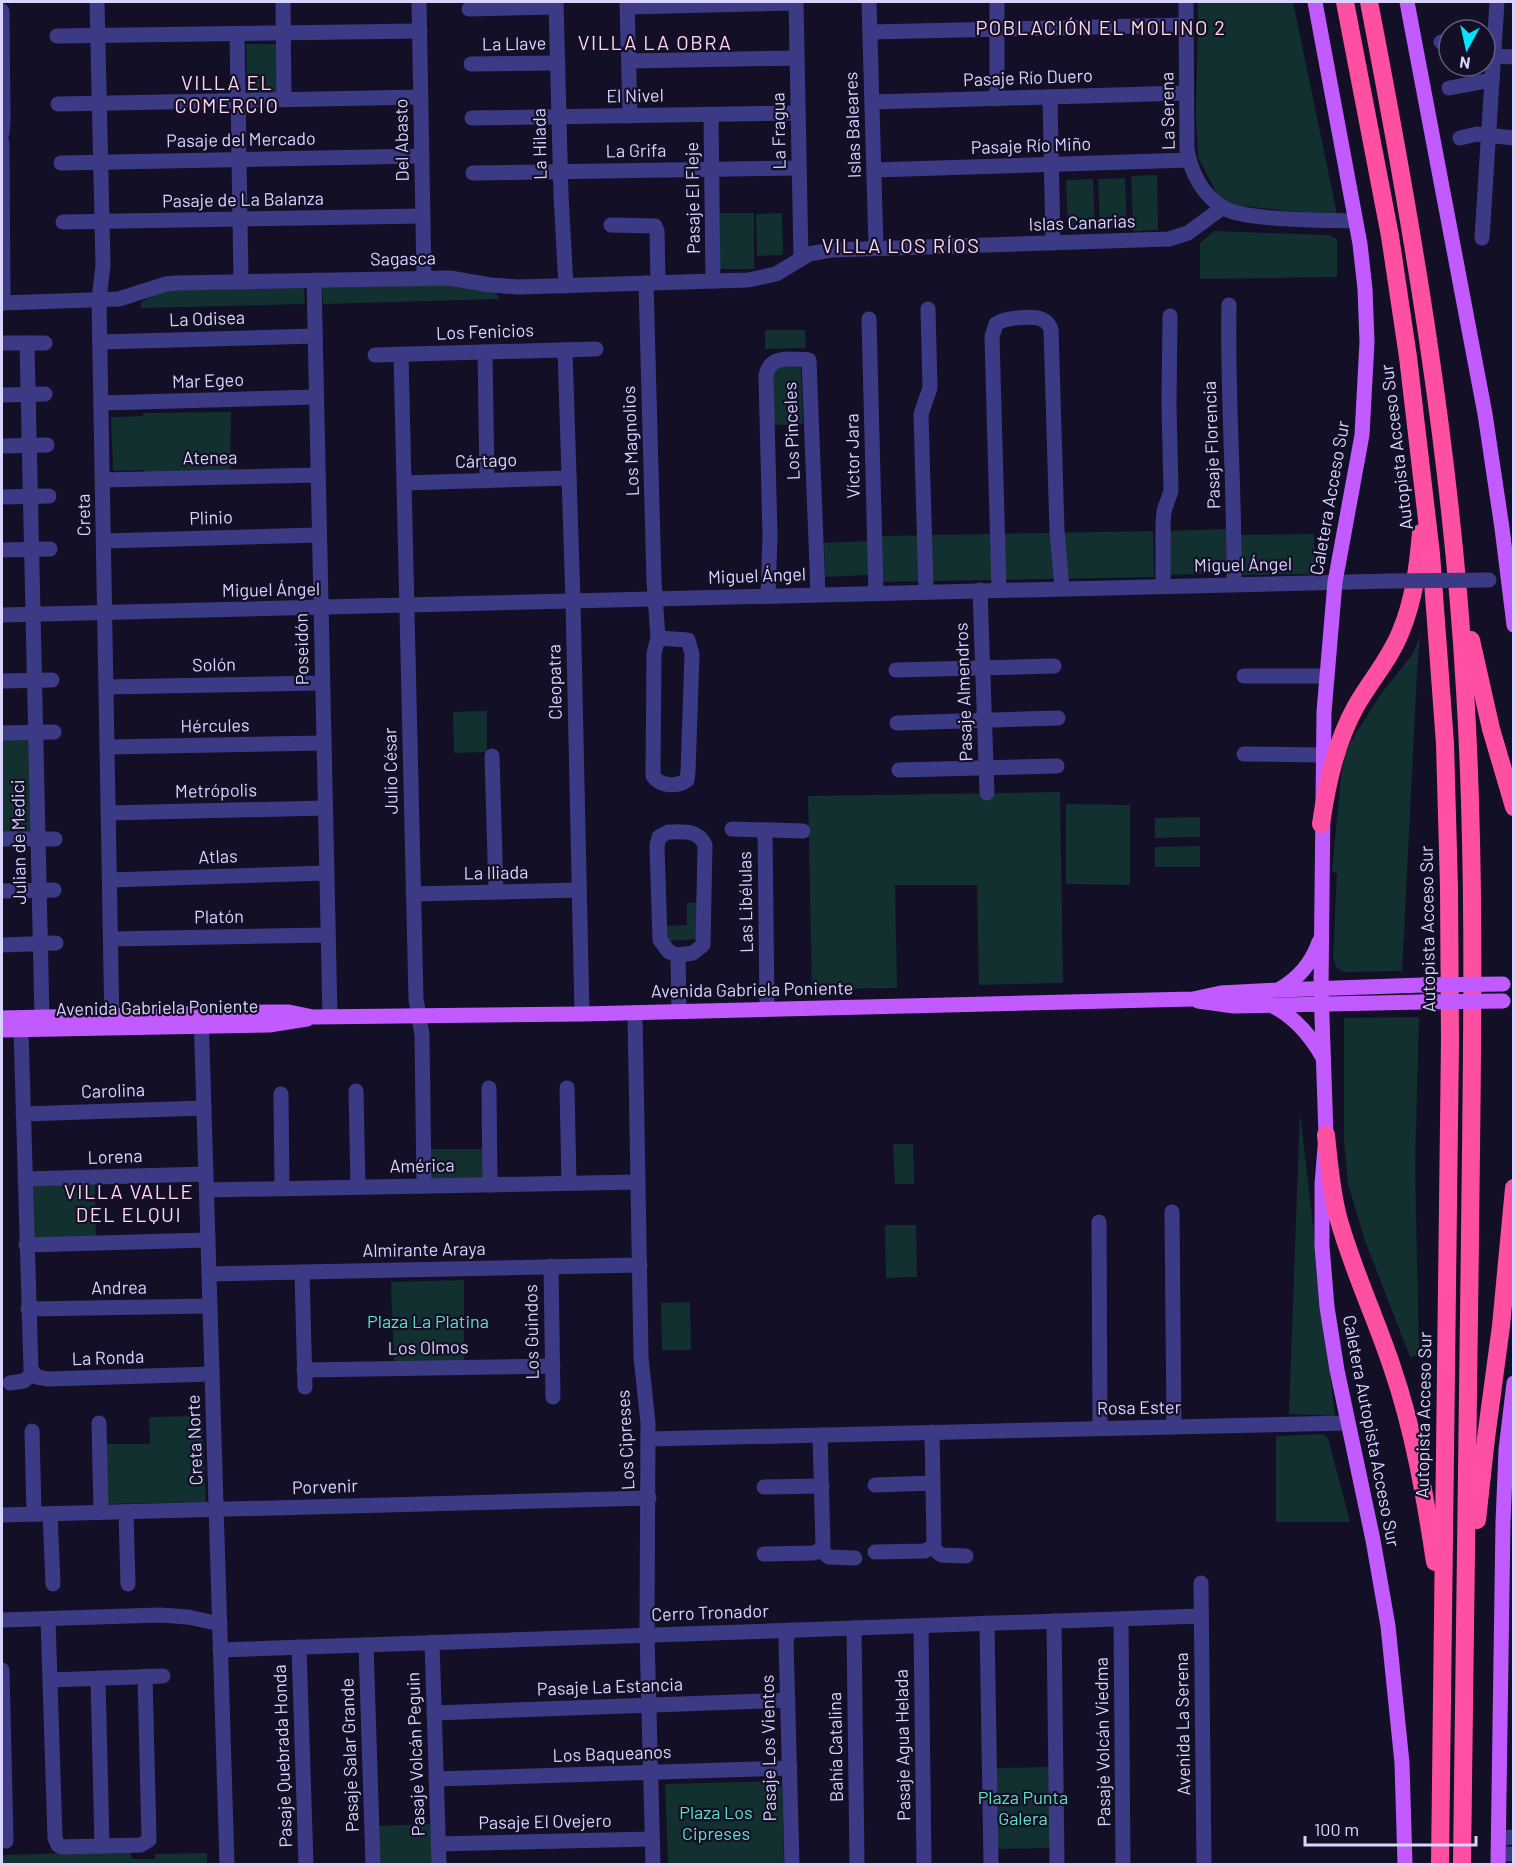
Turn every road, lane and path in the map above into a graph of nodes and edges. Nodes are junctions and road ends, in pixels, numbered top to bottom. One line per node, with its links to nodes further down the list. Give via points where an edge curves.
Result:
1 (96, 2): 25 (street, Creta)
2 (283, 2): 22 (street)
3 (419, 2): 20 (street, Del Abasto)
4 (796, 2): 14 (street); 28 (street, La Fragua)
5 (869, 2): 21 (street, Islas Baleares)
6 (997, 2): 19 (street)
7 (1186, 2): 18 (street, La Serena)
8 (1315, 2): 67 (main road, Caletera Acceso Sur)
9 (1345, 2): 106 (highway, Autopista Acceso Sur, via 1396,277)
10 (1369, 2): 119 (highway, via 1416,260)
11 (1407, 2): 120 (main road, via 1485,414)
12 (1497, 2): 17 (street)
13 (556, 4): 15 (street); 30 (street, La Hilada)
14 (627, 4): 29 (street)
15 (469, 9)
16 (2, 11): 48 (street)
17 (1493, 18)
18 (1186, 25): 19 (street); 34 (street, La Serena)
19 (997, 29): 21 (street); 38 (street)
20 (420, 31): 22 (street); 35 (street, Del Abasto)
21 (870, 32): 40 (street, Islas Baleares)
22 (283, 33): 23 (street); 37 (street)
23 (237, 34): 25 (street); 39 (street)
24 (57, 36): 25 (street)
25 (97, 36): 41 (street, Creta)
26 (1497, 56): 27 (street)
27 (1514, 57)
28 (797, 58): 29 (street); 43 (street, La Fragua)
29 (629, 61): 45 (street)
30 (558, 63): 31 (street, La Llave); 46 (street, La Hilada)
31 (471, 64)
32 (1492, 80): 33 (street); 49 (street)
33 (1449, 88)
34 (1186, 93): 36 (street, Pasaje Río Duero); 55 (street, La Serena)
35 (421, 96): 37 (street); 53 (street, Del Abasto)
36 (1050, 97): 38 (street, Pasaje Río Duero); 58 (street)
37 (284, 99): 39 (street)
38 (997, 99): 40 (street, Pasaje Río Duero)
39 (238, 100): 41 (street); 54 (street)
40 (872, 102): 61 (street, Islas Baleares)
41 (99, 103): 42 (street); 56 (street, Creta)
42 (58, 104)
43 (798, 113): 44 (street, El Nivel); 59 (street, La Fragua)
44 (711, 115): 45 (street, El Nivel); 60 (street, Pasaje El Fleje)
45 (630, 116): 46 (street, El Nivel)
46 (559, 117): 47 (street, El Nivel); 62 (street, La Hilada)
47 (472, 118)
48 (2, 134)
49 (1488, 136): 50 (street); 51 (street); 71 (street)
50 (1460, 138)
51 (1514, 138)
52 (2, 142): 82 (street)
53 (422, 156): 54 (street, Pasaje del Mercado); 65 (street, Del Abasto)
54 (239, 160): 56 (street, Pasaje del Mercado); 66 (street)
55 (1189, 160): 58 (street, Pasaje Río Miño); 64 (street, La Serena, via 1200,185)
56 (100, 162): 57 (street, Pasaje del Mercado); 69 (street, Creta)
57 (61, 163)
58 (1052, 165): 61 (street, Pasaje Río Miño); 72 (street)
59 (800, 168): 60 (street, La Grifa); 74 (street, La Fragua)
60 (712, 170): 62 (street, La Grifa); 77 (street, Pasaje El Fleje)
61 (874, 170): 73 (street, Islas Baleares)
62 (560, 172): 63 (street, La Grifa); 80 (street, La Hilada)
63 (473, 173)
64 (1222, 208): 67 (street, via 1244,215); 72 (street, Islas Canarias, via 1176,238)
65 (423, 216): 66 (street, Pasaje de La Balanza); 75 (street, Del Abasto)
66 (240, 219): 69 (street, Pasaje de La Balanza); 78 (street)
67 (1355, 221): 121 (main road, Caletera Acceso Sur, via 1366,311 1365,404)
68 (63, 222): 69 (street, Pasaje de La Balanza)
69 (102, 222): 81 (street, Creta)
70 (611, 225): 79 (street, Los Magnolios, via 655,226)
71 (1482, 238)
72 (1053, 243): 73 (street, Islas Canarias)
73 (876, 248): 74 (street, Islas Canarias, via 825,250)
74 (801, 259): 77 (street, Sagasca, via 767,277)
75 (424, 278): 76 (street, Sagasca); 80 (street, Sagasca, via 462,279 504,287)
76 (314, 280): 78 (street, Sagasca); 87 (street, Poseidón)
77 (713, 281): 79 (street, Sagasca)
78 (241, 282): 81 (street, Sagasca, via 166,284 128,297)
79 (652, 282): 80 (street, Sagasca); 131 (street, Los Magnolios)
80 (566, 286)
81 (99, 300): 82 (street, Sagasca); 88 (street, Creta)
82 (2, 303)
83 (1229, 305): 122 (street, Pasaje Florencia)
84 (928, 309): 127 (street, via 930,388 921,414)
85 (1170, 316): 123 (street, via 1171,491 1164,518)
86 (869, 319): 128 (street, Víctor Jara)
87 (315, 336): 88 (street, La Odisea); 100 (street, Poseidón)
88 (100, 342): 101 (street, Creta)
89 (2, 343): 90 (street)
90 (27, 343): 91 (street); 97 (street, Julian de Medici)
91 (45, 343)
92 (596, 349): 93 (street, Los Fenicios)
93 (565, 350): 94 (street, Los Fenicios); 107 (street, Cleopatra)
94 (485, 352): 95 (street, Los Fenicios); 109 (street)
95 (402, 354): 96 (street, Los Fenicios); 110 (street, Julio César)
96 (375, 355)
97 (28, 394): 98 (street); 99 (street); 102 (street, Julian de Medici)
98 (45, 394)
99 (2, 395)
100 (316, 397): 101 (street, Mar Egeo); 105 (street, Poseidón)
101 (101, 403): 108 (street, Creta)
102 (29, 445): 103 (street); 104 (street); 111 (street, Julian de Medici)
103 (48, 445)
104 (2, 446)
105 (318, 475): 108 (street, Atenea); 114 (street, Poseidón)
106 (1423, 477): 168 (highway, via 1419,554 1408,613 1393,649 1342,735 1329,777); 272 (highway, Autopista Acceso Sur, via 1442,687 1449,887)
107 (569, 478): 109 (street, Cártago); 132 (street, Cleopatra)
108 (102, 480): 115 (street, Creta)
109 (487, 481): 110 (street, Cártago)
110 (404, 483): 133 (street, Julio César)
111 (30, 496): 112 (street); 113 (street); 116 (street, Julian de Medici)
112 (49, 496)
113 (2, 497)
114 (319, 535): 115 (street, Plinio); 134 (street, Poseidón)
115 (104, 541): 135 (street, Creta)
116 (32, 549): 117 (street); 118 (street); 137 (street, Julian de Medici)
117 (50, 549)
118 (2, 550)
119 (1454, 558): 165 (highway, via 1485,704); 273 (highway, via 1468,749 1473,915)
120 (1511, 579): 121 (street, Miguel Ángel, bridge); 138 (main road)
121 (1335, 582): 122 (street, Miguel Ángel); 144 (main road, Caletera Acceso Sur)
122 (1234, 584): 123 (street, Miguel Ángel)
123 (1163, 586): 124 (street, Miguel Ángel)
124 (1062, 588): 126 (street, Miguel Ángel); 126 (street, via 1051,329 1040,319 1006,319 996,324 992,337)
125 (980, 590): 126 (street, Miguel Ángel); 127 (street, Miguel Ángel); 141 (street, Pasaje Almendros)
126 (999, 590)
127 (926, 591): 128 (street, Miguel Ángel)
128 (876, 592): 129 (street, Miguel Ángel)
129 (818, 594): 130 (street, Miguel Ángel); 130 (street, Los Pinceles, via 809,360 780,359 773,362 766,376)
130 (768, 595): 131 (street, Miguel Ángel)
131 (657, 598): 132 (street, Miguel Ángel); 139 (street, Los Magnolios)
132 (573, 601): 133 (street, Miguel Ángel); 177 (street, Cleopatra)
133 (407, 606): 134 (street, Miguel Ángel); 181 (street, Julio César)
134 (321, 608): 135 (street, Miguel Ángel); 148 (street, Poseidón)
135 (105, 613): 137 (street, Miguel Ángel); 149 (street, Creta)
136 (2, 615): 137 (street, Miguel Ángel)
137 (33, 615): 145 (street, Julian de Medici)
138 (1514, 626)
139 (658, 638): 139 (street, Los Magnolios, via 688,640 692,654 688,772 687,780 680,785 662,784 653,776 654,653)
140 (1054, 666): 141 (street)
141 (983, 668): 142 (street); 151 (street, Pasaje Almendros)
142 (896, 670)
143 (1244, 676): 144 (street)
144 (1327, 676): 159 (main road, Caletera Acceso Sur)
145 (35, 680): 146 (street); 147 (street); 155 (street, Julian de Medici)
146 (52, 680)
147 (2, 681)
148 (322, 682): 149 (street, Solón); 156 (street, Poseidón)
149 (106, 687): 157 (street, Creta)
150 (1058, 718): 151 (street)
151 (985, 720): 152 (street); 162 (street, Pasaje Almendros)
152 (897, 723)
153 (54, 732): 155 (street)
154 (2, 733): 155 (street)
155 (36, 733): 173 (street, Julian de Medici)
156 (324, 743): 157 (street, Hércules); 166 (street, Poseidón)
157 (107, 747): 167 (street, Creta)
158 (1244, 754): 159 (street)
159 (1322, 755): 168 (main road, Caletera Acceso Sur)
160 (492, 756): 180 (street)
161 (1057, 766): 162 (street)
162 (987, 768): 163 (street); 164 (street, Pasaje Almendros)
163 (899, 770)
164 (987, 793)
165 (1514, 807)
166 (325, 808): 167 (street, Metrópolis); 175 (street, Poseidón)
167 (108, 813): 176 (street, Creta)
168 (1321, 824): 183 (main road, Caletera Acceso Sur)
169 (732, 829): 170 (street, Las Libélulas)
170 (765, 830): 171 (street, Las Libélulas); 195 (street, Las Libélulas)
171 (803, 831)
172 (2, 839): 173 (street)
173 (38, 839): 174 (street); 179 (street, Julian de Medici)
174 (54, 839)
175 (327, 873): 176 (street, Atlas); 182 (street, Poseidón)
176 (110, 880): 184 (street, Creta)
177 (579, 890): 180 (street, La Iliada); 198 (street, Cleopatra)
178 (2, 891): 179 (street)
179 (47, 891): 185 (street, Julian de Medici)
180 (496, 892): 181 (street, La Iliada)
181 (413, 894): 200 (street, Julio César)
182 (328, 934): 184 (street, Platón); 199 (street, Poseidón)
183 (1321, 936): 189 (main road, Caletera Acceso Sur); 190 (main road, via 1303,971)
184 (111, 939): 204 (street, Creta)
185 (49, 944): 186 (street); 201 (street, Julian de Medici)
186 (2, 945)
187 (678, 955): 187 (street, via 663,947 658,929 657,846 659,837 668,832 698,835 705,845 703,945 693,953); 196 (street)
188 (1508, 983): 189 (main road, Avenida Gabriela Poniente, bridge)
189 (1321, 988): 190 (main road, Avenida Gabriela Poniente); 193 (main road, Caletera Acceso Sur)
190 (1279, 990): 191 (main road, Avenida Gabriela Poniente, via 1221,993)
191 (1193, 999): 194 (main road, Avenida Gabriela Poniente, via 1223,1005); 195 (main road, Avenida Gabriela Poniente)
192 (1508, 1001): 193 (main road, Avenida Gabriela Poniente, bridge)
193 (1321, 1004): 194 (main road, Avenida Gabriela Poniente); 207 (main road, Caletera Autopista Acceso Sur)
194 (1273, 1006): 207 (main road, via 1300,1026)
195 (767, 1009): 196 (main road, Avenida Gabriela Poniente)
196 (679, 1011): 197 (main road, Avenida Gabriela Poniente)
197 (635, 1012): 198 (main road, Avenida Gabriela Poniente); 217 (street, Los Cipreses)
198 (582, 1014): 200 (main road, Avenida Gabriela Poniente)
199 (330, 1016): 200 (main road, Avenida Gabriela Poniente); 203 (main road, Avenida Gabriela Poniente, via 283,1024)
200 (419, 1016): 220 (street, Julio César)
201 (42, 1017): 202 (main road, Avenida Gabriela Poniente); 204 (main road, Avenida Gabriela Poniente)
202 (2, 1018)
203 (202, 1020): 204 (main road, Avenida Gabriela Poniente); 212 (street, Creta Norte)
204 (112, 1022): 206 (main road, Avenida Gabriela Poniente)
205 (2, 1030): 206 (main road, Avenida Gabriela Poniente)
206 (21, 1030): 213 (street)
207 (1323, 1057): 214 (main road, Caletera Autopista Acceso Sur)
208 (489, 1088): 219 (street)
209 (567, 1088): 218 (street)
210 (356, 1091): 221 (street)
211 (281, 1094): 222 (street)
212 (204, 1108): 213 (street, Carolina); 215 (street, Creta Norte)
213 (23, 1114): 216 (street)
214 (1326, 1136): 245 (main road, Caletera Autopista Acceso Sur, via 1324,1276); 272 (highway, via 1338,1216 1395,1375 1417,1453)
215 (206, 1174): 216 (street, Lorena); 224 (street, Creta Norte)
216 (25, 1179): 228 (street)
217 (638, 1182): 218 (street, América); 229 (street, Los Cipreses)
218 (569, 1183): 219 (street, América)
219 (490, 1185): 220 (street, América)
220 (424, 1186): 221 (street, América)
221 (358, 1187): 222 (street, América)
222 (282, 1188): 224 (street, América)
223 (1514, 1188): 273 (highway)
224 (207, 1190): 227 (street, Creta Norte)
225 (1172, 1212): 246 (street)
226 (1099, 1222): 247 (street)
227 (208, 1240): 228 (street); 232 (street, Creta Norte)
228 (26, 1245): 234 (street)
229 (640, 1265): 230 (street, Almirante Araya); 251 (street, Los Cipreses, via 641,1357)
230 (551, 1266): 231 (street, Almirante Araya); 235 (street, Los Guindos)
231 (302, 1272): 232 (street, Almirante Araya); 236 (street)
232 (209, 1274): 233 (street, Creta Norte)
233 (210, 1306): 234 (street, Andrea); 238 (street, Creta Norte)
234 (28, 1310): 237 (street, via 29,1361)
235 (553, 1366): 236 (street, Los Olmos); 242 (street, Los Guindos)
236 (304, 1370): 241 (street)
237 (33, 1373): 238 (street, La Ronda, via 48,1379); 239 (street, via 20,1382)
238 (212, 1374): 257 (street, Creta Norte)
239 (10, 1383)
240 (1514, 1383): 243 (main road)
241 (304, 1387)
242 (553, 1397)
243 (1511, 1419): 288 (main road, via 1503,1522)
244 (99, 1423): 258 (street)
245 (1347, 1423): 246 (street, Rosa Ester); 322 (main road, Caletera Autopista Acceso Sur, via 1375,1551 1393,1668 1402,1763)
246 (1174, 1426): 247 (street, Rosa Ester)
247 (1100, 1428): 249 (street, Rosa Ester)
248 (32, 1431): 260 (street)
249 (932, 1432): 250 (street, Rosa Ester); 252 (street)
250 (820, 1435): 251 (street, Rosa Ester); 253 (street)
251 (648, 1439): 256 (street, Los Cipreses)
252 (933, 1483): 254 (street); 262 (street)
253 (822, 1485): 255 (street); 263 (street)
254 (875, 1485)
255 (764, 1487)
256 (649, 1498): 257 (street, Porvenir); 283 (street, Los Cipreses)
257 (216, 1509): 259 (street, Porvenir); 279 (street, Creta Norte)
258 (101, 1512): 259 (street, Porvenir); 260 (street, Porvenir)
259 (126, 1512): 270 (street)
260 (42, 1514): 261 (street, Porvenir); 269 (street)
261 (2, 1515)
262 (932, 1547): 264 (street, via 925,1551); 266 (street, via 940,1555)
263 (820, 1550): 265 (street); 267 (street, via 829,1557)
264 (875, 1552)
265 (764, 1554)
266 (966, 1556)
267 (855, 1558)
268 (1201, 1583): 271 (street, Avenida La Serena)
269 (52, 1584)
270 (128, 1584)
271 (1201, 1616): 275 (street, Cerro Tronador); 321 (street, Avenida La Serena)
272 (1443, 1616): 323 (highway, Autopista Acceso Sur)
273 (1466, 1618): 324 (highway)
274 (48, 1619): 276 (street); 279 (street, via 167,1615); 293 (street)
275 (1121, 1619): 277 (street, Cerro Tronador); 320 (street, Pasaje Volcán Viedma)
276 (2, 1620)
277 (1054, 1621): 278 (street, Cerro Tronador); 319 (street)
278 (987, 1623): 280 (street, Cerro Tronador); 318 (street)
279 (219, 1624): 287 (street, Creta Norte)
280 (921, 1626): 281 (street, Cerro Tronador); 317 (street, Pasaje Agua Helada)
281 (854, 1628): 282 (street, Cerro Tronador); 316 (street, Bahía Catalina)
282 (789, 1630): 283 (street, Cerro Tronador); 295 (street, Pasaje Los Vientos)
283 (647, 1635): 284 (street, Cerro Tronador); 296 (street, Los Cipreses)
284 (432, 1642): 285 (street, Cerro Tronador); 297 (street, Pasaje Volcán Peguin)
285 (366, 1645): 286 (street, Cerro Tronador); 312 (street, Pasaje Salar Grande)
286 (299, 1647): 287 (street, Cerro Tronador); 311 (street, Pasaje Quebrada Honda)
287 (220, 1650): 310 (street, Creta Norte)
288 (1507, 1652): 304 (main road)
289 (2, 1670): 294 (street)
290 (163, 1676): 291 (street)
291 (145, 1677): 292 (street); 308 (street, via 150,1838 141,1845)
292 (98, 1678): 293 (street); 308 (street)
293 (50, 1680): 308 (street, via 56,1842 62,1846)
294 (2, 1681): 298 (street)
295 (788, 1700): 296 (street, Pasaje La Estancia); 299 (street, Pasaje Los Vientos)
296 (649, 1706): 297 (street, Pasaje La Estancia); 300 (street, Los Cipreses)
297 (434, 1713): 302 (street, Pasaje Volcán Peguin)
298 (2, 1729): 301 (street)
299 (790, 1768): 300 (street, Los Baqueanos); 315 (street, Pasaje Los Vientos)
300 (650, 1772): 302 (street, Los Baqueanos); 305 (street, Los Cipreses)
301 (3, 1776): 303 (street)
302 (436, 1779): 307 (street, Pasaje Volcán Peguin)
303 (4, 1825): 306 (street)
304 (1506, 1838): 309 (main road)
305 (652, 1839): 307 (street, Pasaje El Ovejero); 314 (street, Los Cipreses)
306 (6, 1841)
307 (438, 1844): 313 (street, Pasaje Volcán Peguin)
308 (102, 1846)
309 (1503, 1857)
310 (227, 1864)
311 (306, 1864)
312 (373, 1864)
313 (439, 1864)
314 (653, 1864)
315 (792, 1864)
316 (857, 1864)
317 (924, 1864)
318 (991, 1864)
319 (1057, 1864)
320 (1123, 1864)
321 (1204, 1864)
322 (1405, 1864)
323 (1440, 1864)
324 (1462, 1864)

